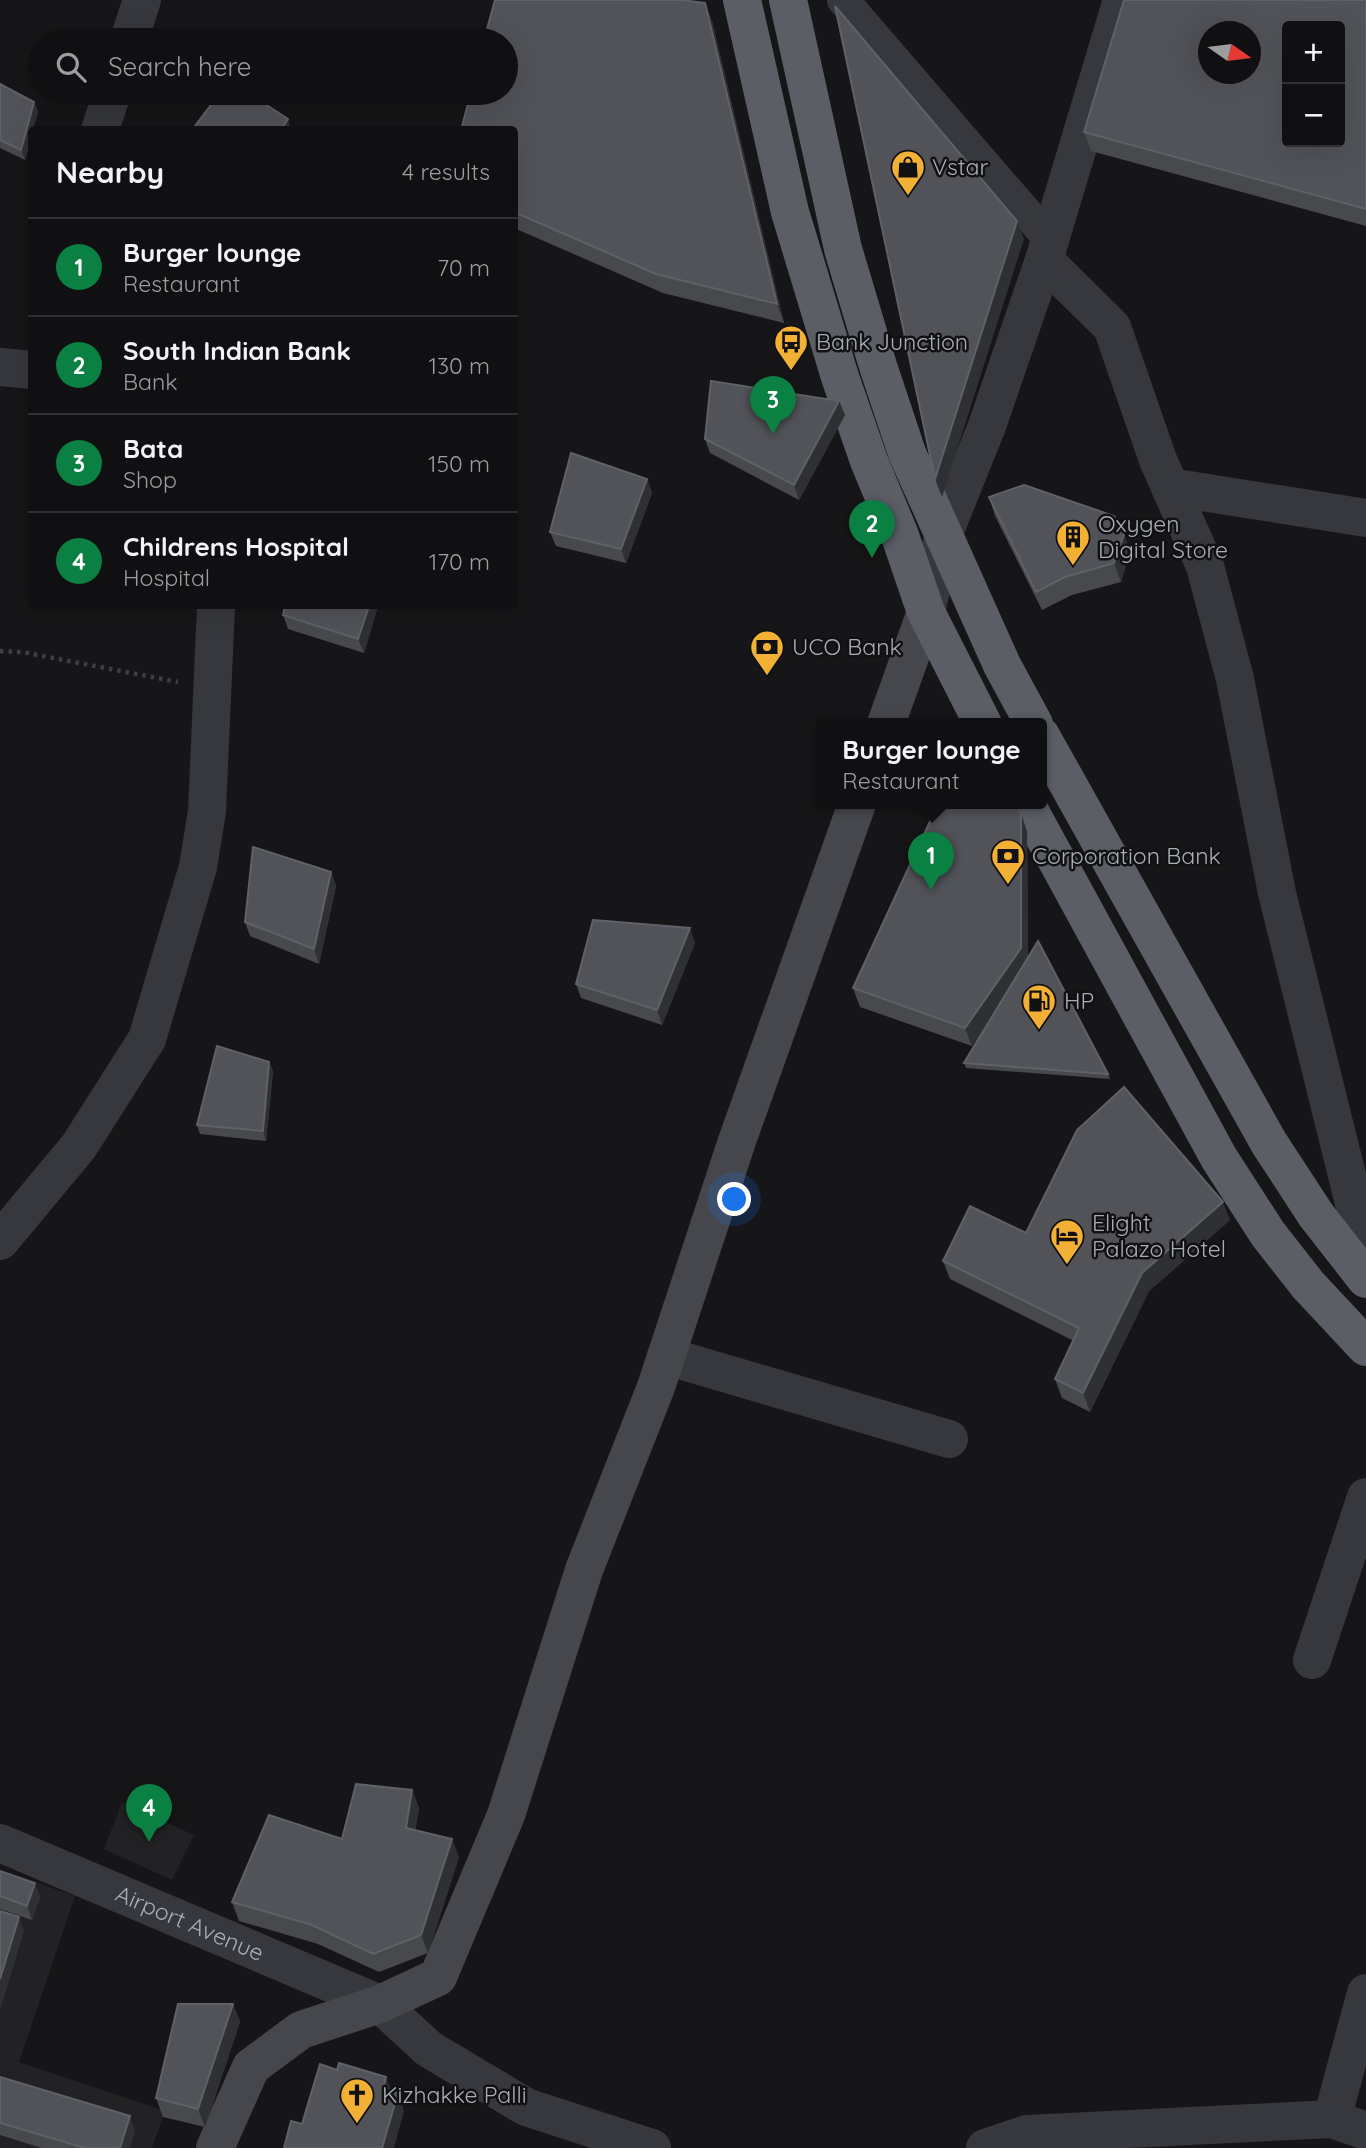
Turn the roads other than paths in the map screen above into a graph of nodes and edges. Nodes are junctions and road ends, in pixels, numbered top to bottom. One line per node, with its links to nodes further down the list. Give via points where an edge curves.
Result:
1 (142, 0): 6 (street)
2 (741, 0): 14 (highway, via 790,212 818,306)
3 (788, 0): 12 (highway, via 843,249 907,453)
4 (843, 0): 9 (street)
5 (1122, 0): 9 (street)
6 (133, 28)
7 (108, 105): 8 (street)
8 (101, 126)
9 (1047, 250): 10 (street, via 1112,327); 12 (street, via 987,426)
10 (1170, 487): 11 (street); 22 (street, via 1205,566 1236,679 1277,893)
11 (1366, 518)
12 (944, 533): 14 (street); 17 (highway, via 1002,665)
13 (216, 609): 21 (street, via 207,811 198,867 146,1039 79,1146)
14 (926, 612): 15 (main road); 16 (highway)
15 (888, 718)
16 (980, 718)
17 (1031, 718)
18 (1047, 747): 23 (highway, via 1269,1143)
19 (855, 809): 25 (main road)
20 (1029, 809): 24 (highway, via 1219,1158 1268,1234)
21 (0, 1241)
22 (1366, 1252)
23 (1366, 1279)
24 (1366, 1347)
25 (666, 1356): 26 (street); 31 (main road, via 584,1570 506,1815 438,1977)
26 (949, 1439)
27 (1366, 1497): 28 (street)
28 (1312, 1660)
29 (0, 1843): 31 (street, Airport Avenue)
30 (1366, 1993): 32 (street)
31 (380, 2004): 34 (main road, via 301,2030 251,2067); 35 (street, Airport Avenue, via 429,2049 526,2107)
32 (1349, 2125): 33 (street)
33 (1149, 2138): 36 (street, via 1027,2134)
34 (215, 2148)
35 (652, 2148)
36 (985, 2148)

